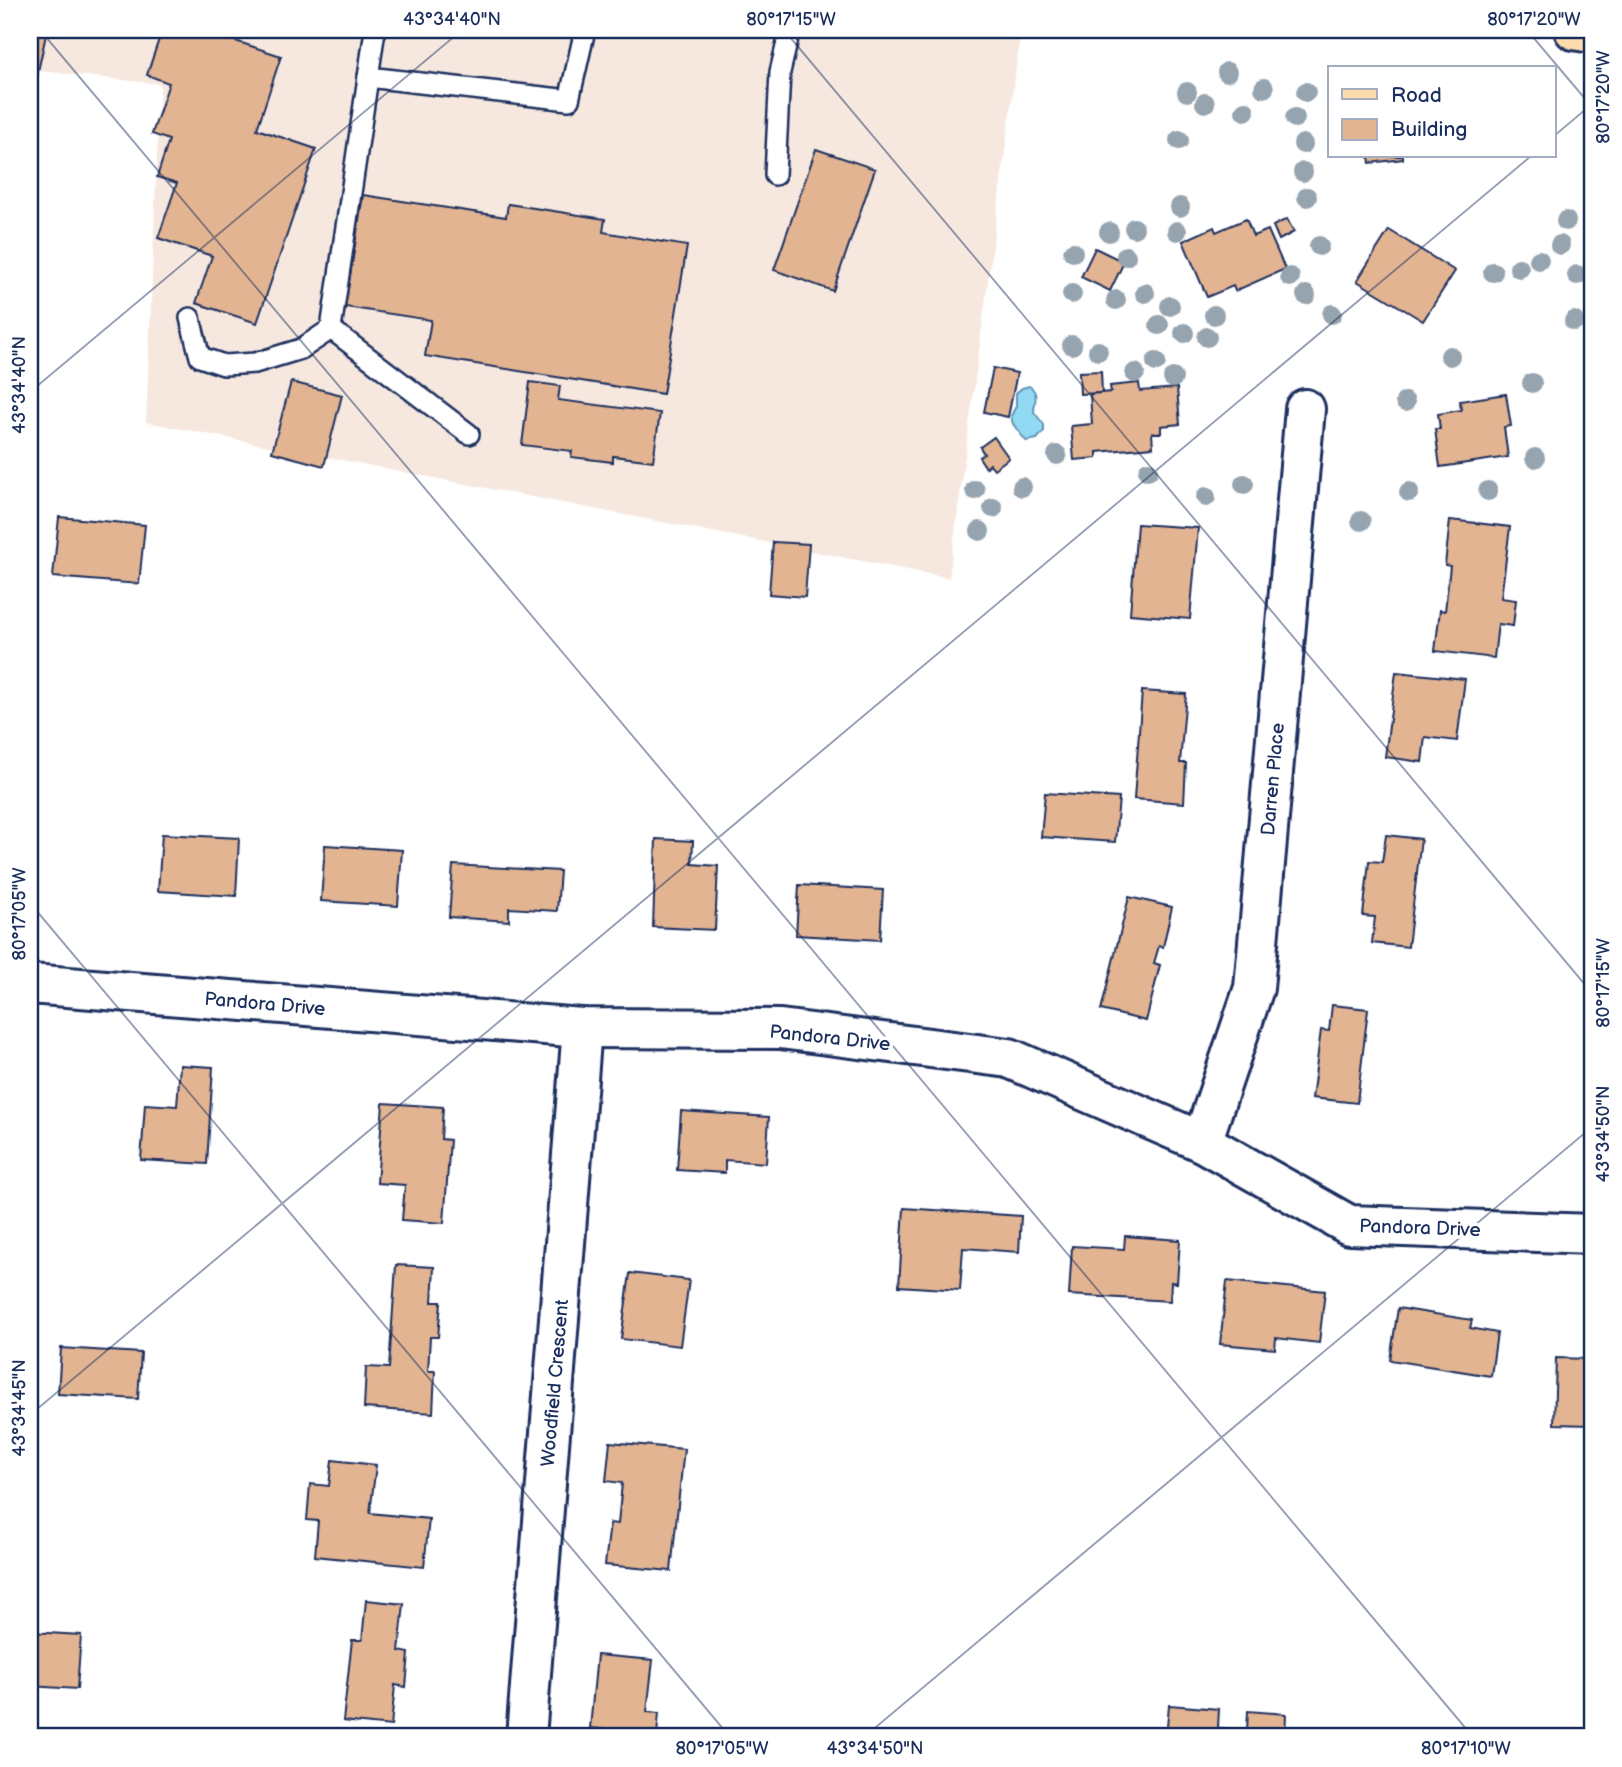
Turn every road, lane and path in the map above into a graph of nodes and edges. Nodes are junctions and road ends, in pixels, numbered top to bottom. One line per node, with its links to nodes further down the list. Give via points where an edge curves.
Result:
1 (375, 30): 6 (lane)
2 (585, 30): 6 (lane, via 569,100)
3 (790, 30): 7 (lane, via 780,72)
4 (1574, 30): 5 (main road)
5 (1592, 33)
6 (368, 77): 9 (lane)
7 (775, 175)
8 (190, 318): 9 (lane, via 200,357 224,365 255,363 301,349)
9 (331, 329): 11 (lane)
10 (1305, 409): 14 (street, Darren Place, via 1254,988)
11 (469, 434)
12 (30, 985): 13 (street, Pandora Drive)
13 (582, 1028): 14 (street, Pandora Drive, via 780,1029 1009,1058); 16 (street, Woodfield Crescent)
14 (1202, 1142): 15 (street, Pandora Drive, via 1349,1224)
15 (1592, 1234)
16 (526, 1737)

